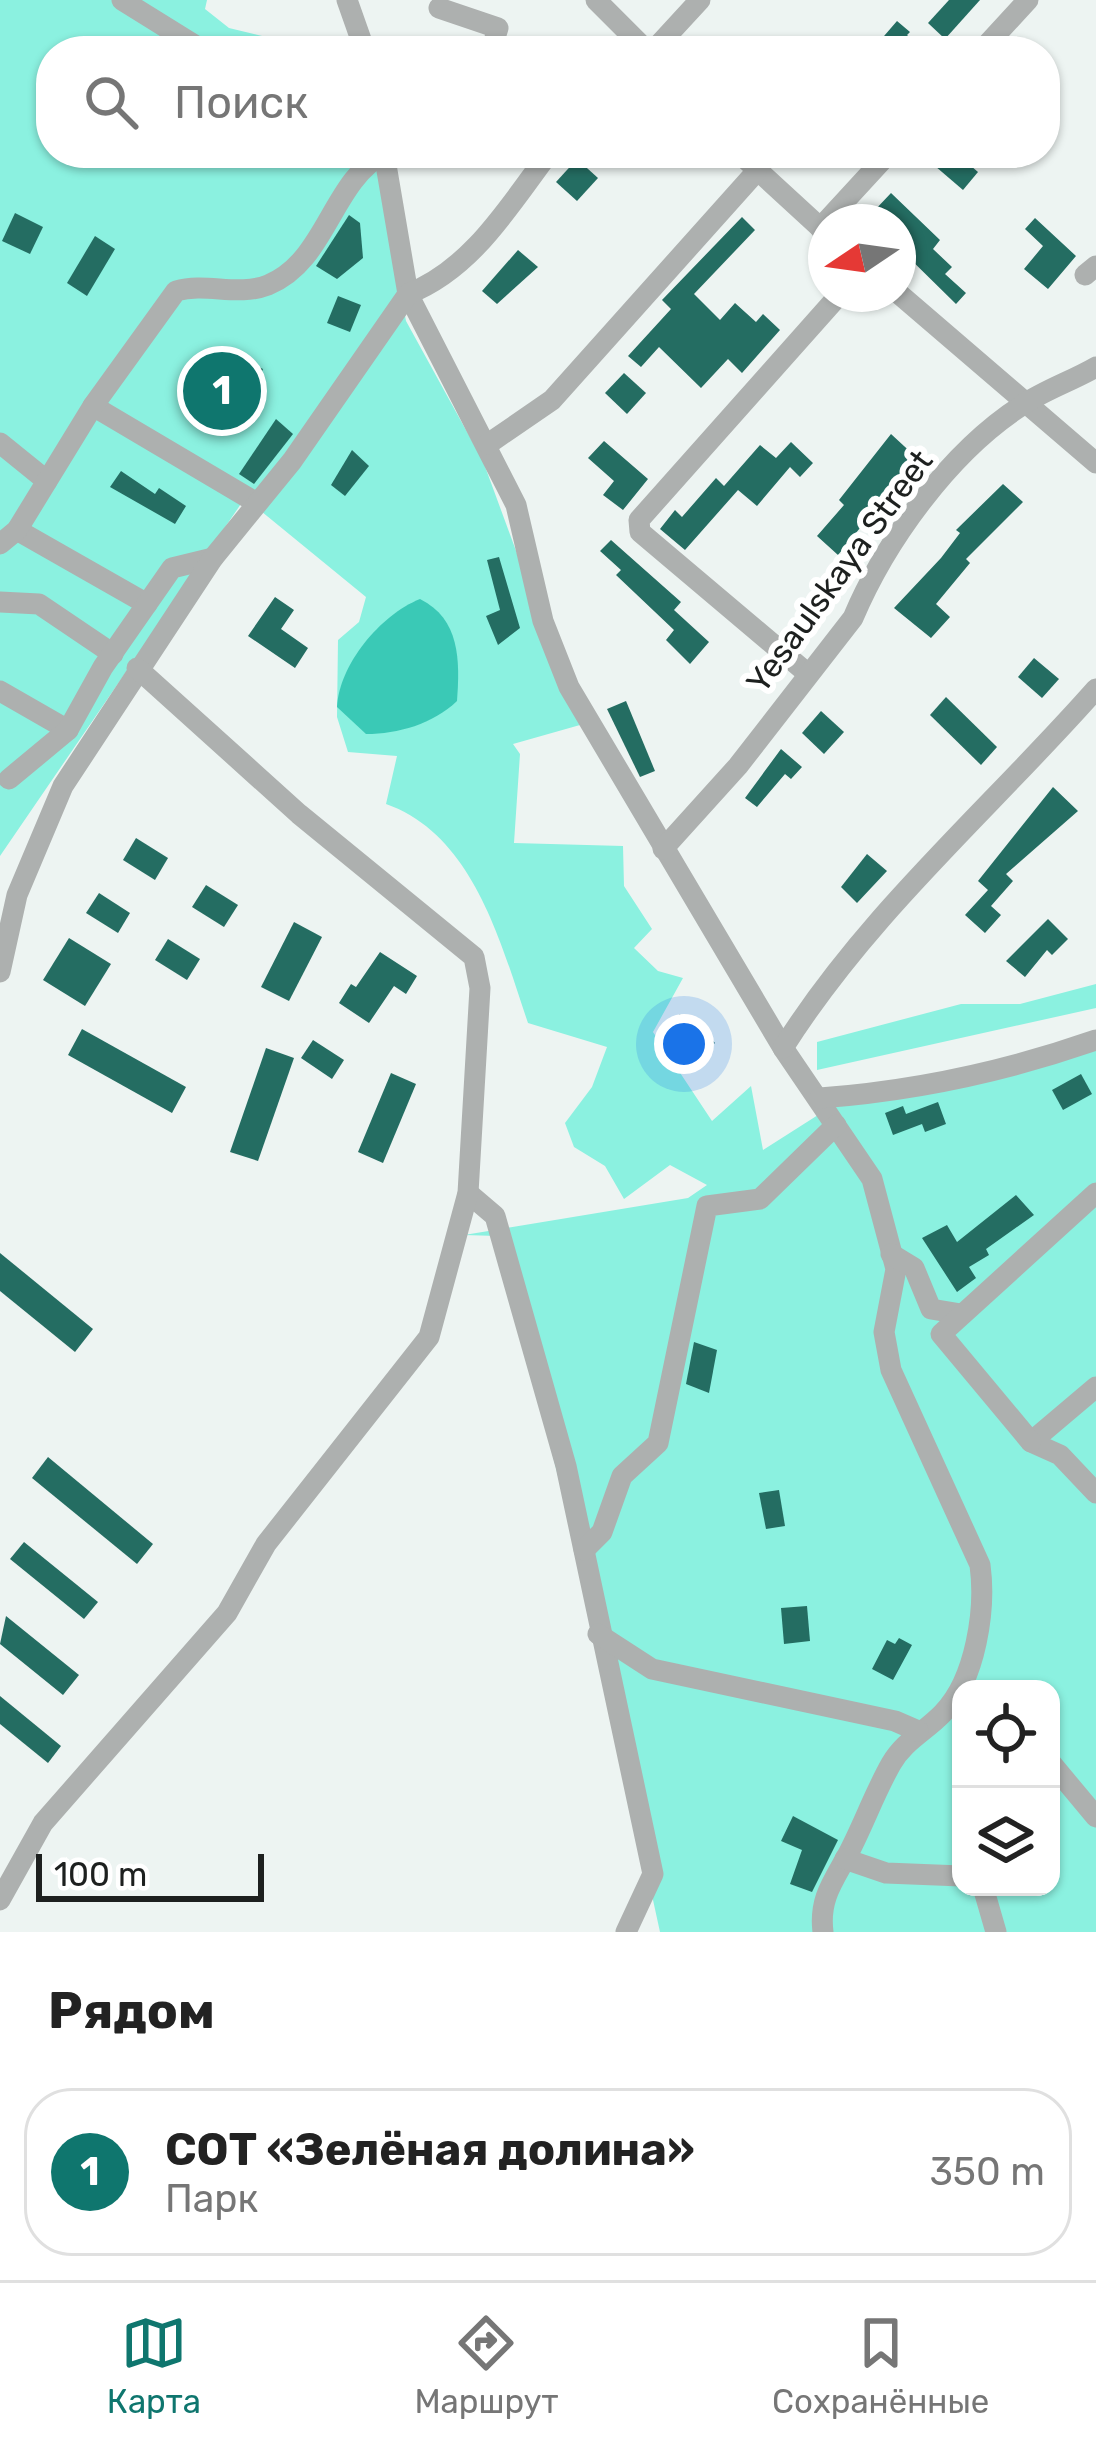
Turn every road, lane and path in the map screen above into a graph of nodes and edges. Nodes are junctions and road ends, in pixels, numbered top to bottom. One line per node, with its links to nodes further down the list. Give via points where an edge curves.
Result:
1 (122, 0): 9 (street)
2 (347, 0): 10 (street)
3 (596, 0): 8 (street)
4 (633, 0): 8 (street)
5 (700, 0): 13 (street)
6 (1028, 0): 14 (street)
7 (439, 8): 11 (street, via 498,28)
8 (620, 22): 12 (street)
9 (179, 36)
10 (360, 36)
11 (496, 36)
12 (634, 36)
13 (665, 36)
14 (996, 36)
15 (362, 168): 28 (street, via 306,257 272,284 176,291)
16 (387, 168): 23 (street)
17 (537, 168): 23 (street, via 471,254 435,284)
18 (752, 168): 20 (street)
19 (876, 168): 21 (street)
20 (756, 172): 22 (street); 30 (street, via 552,400)
21 (845, 204)
22 (808, 217)
23 (408, 294): 30 (street); 33 (street)
24 (916, 309): 27 (street)
25 (824, 312): 40 (street, via 639,520 640,532)
26 (1096, 367): 27 (street, Yesaulskaya Street)
27 (1024, 404): 31 (street); 40 (street, Yesaulskaya Street, via 982,434 936,486 853,618)
28 (93, 406): 32 (street); 33 (street)
29 (0, 443): 32 (street)
30 (488, 444): 45 (street, via 516,505 543,621 569,687)
31 (1096, 463)
32 (47, 481): 34 (street)
33 (257, 503): 35 (street)
34 (8, 537): 37 (street)
35 (213, 558): 37 (street, via 172,568); 39 (street)
36 (0, 602): 38 (street, via 39,604)
37 (147, 604): 38 (street)
38 (113, 654): 43 (street)
39 (137, 668): 46 (street, via 63,786 16,895); 51 (street, via 474,957)
40 (807, 674): 45 (street, Yesaulskaya Street)
41 (1096, 689): 48 (street, via 870,932)
42 (0, 691): 43 (street)
43 (68, 730): 44 (street)
44 (9, 779)
45 (664, 849): 48 (street)
46 (0, 972)
47 (1096, 1040): 49 (street, via 1007,1068)
48 (784, 1048): 49 (street)
49 (820, 1098): 50 (street)
50 (836, 1125): 53 (street, via 872,1179); 58 (street, via 760,1198 707,1206 658,1443 622,1476 602,1532)
51 (468, 1193): 58 (street, via 494,1216); 68 (street, via 429,1337 266,1544 227,1613 43,1822)
52 (1096, 1193): 54 (street)
53 (891, 1254): 54 (street, via 914,1268 931,1309); 60 (street, via 896,1269 884,1331 891,1370 980,1565 984,1595)
54 (962, 1314): 56 (street, via 940,1334)
55 (1096, 1387): 56 (street)
56 (1031, 1442): 57 (street, via 1060,1455)
57 (1096, 1493)
58 (584, 1550): 59 (street)
59 (599, 1635): 62 (street, via 652,1669); 69 (street, via 653,1874)
60 (967, 1668): 61 (street); 62 (street, via 943,1713)
61 (978, 1680)
62 (918, 1731): 65 (street, via 892,1762)
63 (1060, 1774): 64 (street)
64 (1096, 1817)
65 (845, 1858): 66 (street, via 886,1873); 70 (street, via 828,1883)
66 (952, 1876)
67 (986, 1896): 71 (street)
68 (0, 1900)
69 (626, 1932)
70 (823, 1932)
71 (996, 1932)

